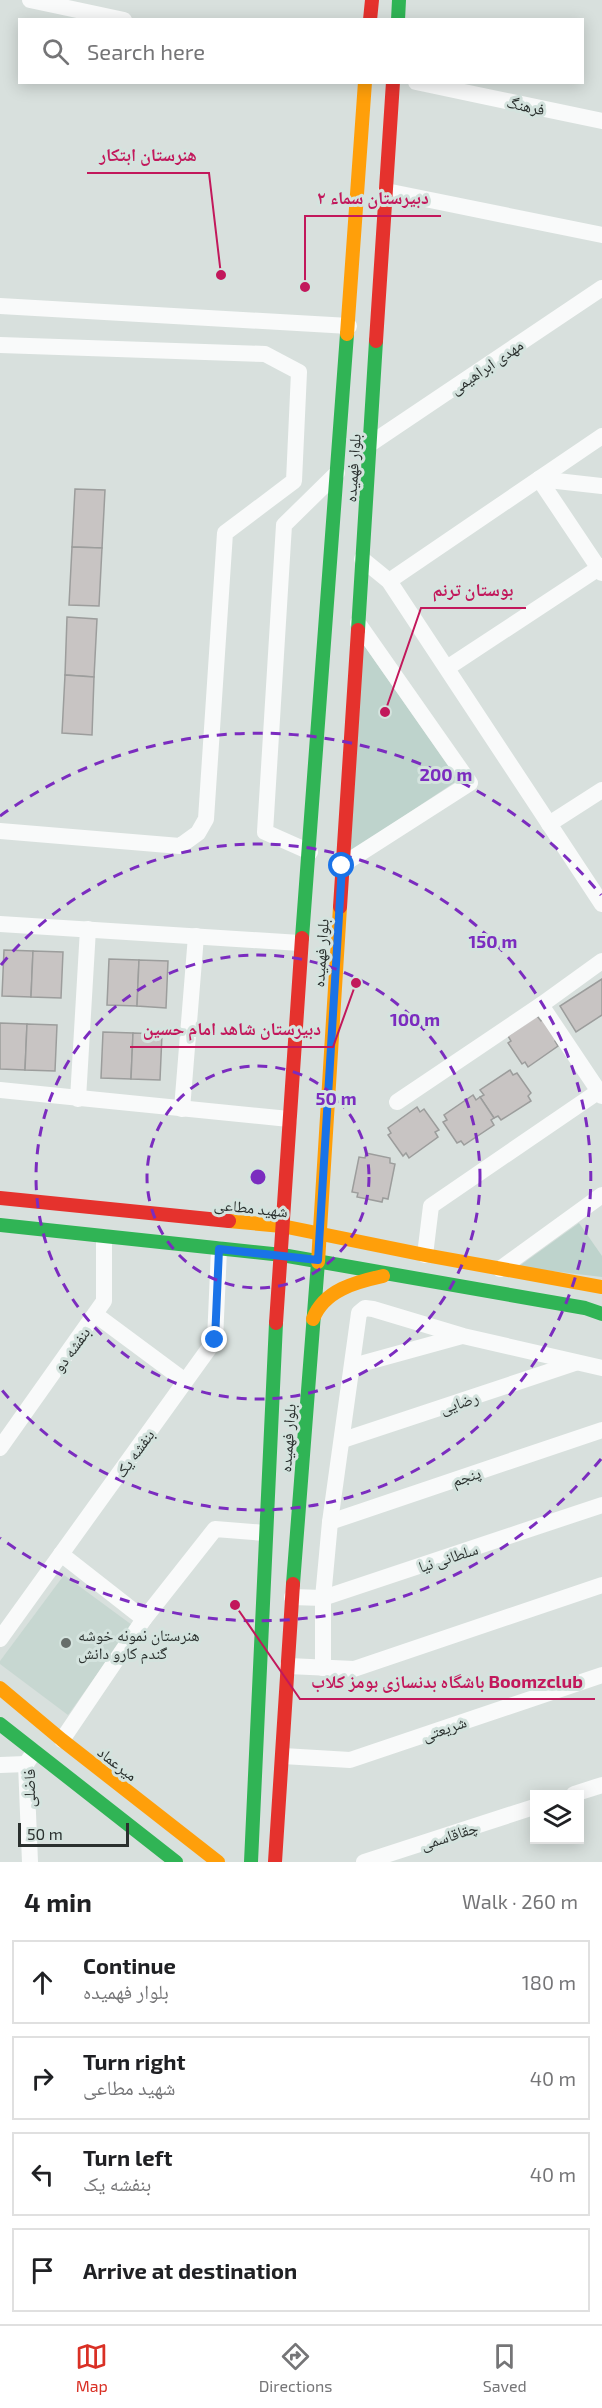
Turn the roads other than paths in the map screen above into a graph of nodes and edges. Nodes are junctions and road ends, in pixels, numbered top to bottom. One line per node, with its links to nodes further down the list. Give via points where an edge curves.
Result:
1 (30, 0): 4 (street)
2 (372, 0): 5 (street)
3 (399, 0): 6 (street)
4 (115, 18)
5 (370, 18)
6 (398, 18)
7 (364, 84): 15 (street, بلوار فهمیده)
8 (393, 84): 11 (street, بلوار فهمیده)
9 (426, 84): 10 (street, فرهنگ)
10 (602, 121)
11 (386, 191): 12 (street); 18 (street, بلوار فهمیده)
12 (602, 235)
13 (602, 288): 18 (street, مهدی ابراهیمی)
14 (0, 306): 15 (street)
15 (349, 326): 19 (street, بلوار فهمیده)
16 (0, 345): 29 (street, via 265,354 299,372 294,481 225,532 206,819 198,833 180,846)
17 (602, 436): 20 (street)
18 (370, 444): 22 (street, بلوار فهمیده)
19 (337, 473): 30 (street, بلوار فهمیده); 30 (street, via 284,525 265,832)
20 (539, 479): 21 (street); 23 (street); 24 (street)
21 (602, 486)
22 (362, 559): 24 (street); 25 (street, بلوار فهمیده)
23 (601, 569): 26 (street)
24 (389, 580): 26 (street)
25 (358, 623): 31 (street, بلوار فهمیده); 31 (street, via 470,783)
26 (447, 668): 28 (street)
27 (602, 790): 28 (street)
28 (549, 824): 32 (street)
29 (0, 831)
30 (310, 852): 36 (street, بلوار فهمیده)
31 (342, 866): 49 (street, بلوار فهمیده)
32 (602, 904)
33 (0, 924): 34 (street)
34 (88, 929): 35 (street); 41 (street)
35 (196, 936): 36 (street); 43 (street)
36 (300, 943): 44 (street, بلوار فهمیده)
37 (602, 961): 38 (street)
38 (541, 1005): 40 (street); 42 (street)
39 (0, 1090): 41 (street)
40 (601, 1093): 53 (street, via 431,1206)
41 (78, 1098): 43 (street)
42 (397, 1102)
43 (182, 1109): 44 (street)
44 (289, 1119): 48 (street, بلوار فهمیده)
45 (0, 1198): 48 (street, شهید مطاعی)
46 (599, 1204): 55 (street)
47 (0, 1225): 50 (street)
48 (282, 1226): 49 (street, شهید مطاعی); 52 (street, بلوار فهمیده)
49 (319, 1232): 53 (street, شهید مطاعی); 54 (street, بلوار فهمیده)
50 (104, 1238): 51 (street); 59 (street, بنفشه دو, via 104,1301)
51 (219, 1249): 52 (street); 65 (street, بنفشه یک, via 215,1340)
52 (282, 1255): 54 (street); 71 (street, بلوار فهمیده)
53 (425, 1255): 55 (street, شهید مطاعی)
54 (318, 1260): 56 (street); 60 (street, بلوار فهمیده)
55 (500, 1269): 57 (street, شهید مطاعی)
56 (390, 1274): 58 (street); 60 (street, via 333,1294 313,1315)
57 (602, 1287)
58 (602, 1314)
59 (96, 1315): 65 (street); 68 (street, بنفشه دو)
60 (312, 1330): 74 (street, بلوار فهمیده)
61 (463, 1335): 62 (street); 63 (street); 63 (street, via 365,1308 356,1322)
62 (576, 1363): 64 (street); 67 (street, رضایی)
63 (353, 1366): 67 (street)
64 (602, 1368)
65 (185, 1381): 72 (street, بنفشه یک)
66 (602, 1430): 70 (street, پنجم)
67 (343, 1440): 70 (street)
68 (0, 1448)
69 (602, 1505): 75 (street, سلطانی نیا)
70 (330, 1522): 75 (street)
71 (265, 1533): 76 (street, via 215,1529); 92 (street, بلوار فهمیده)
72 (61, 1554): 76 (street); 77 (street, بنفشه یک)
73 (602, 1585): 79 (street, via 354,1669)
74 (292, 1597): 75 (street, سلطانی نیا); 78 (street, بلوار فهمیده)
75 (323, 1598): 79 (street)
76 (144, 1619): 83 (street)
77 (0, 1640)
78 (288, 1666): 79 (street); 84 (street, بلوار فهمیده)
79 (323, 1668)
80 (602, 1675): 84 (street, شریعتی, via 350,1760)
81 (0, 1688): 83 (street, میرعماد)
82 (0, 1724): 85 (street)
83 (62, 1740): 86 (street, میرعماد)
84 (283, 1756): 96 (street, بلوار فهمیده)
85 (30, 1758): 87 (street); 88 (street); 93 (street, فاضلی)
86 (86, 1758): 88 (street); 95 (street, میرعماد)
87 (0, 1765)
88 (70, 1780): 94 (street)
89 (602, 1785): 90 (street)
90 (584, 1791)
91 (530, 1808): 97 (street, چقاقاسمی)
92 (255, 1861)
93 (30, 1862)
94 (176, 1862)
95 (218, 1862)
96 (275, 1862)
97 (364, 1862)

